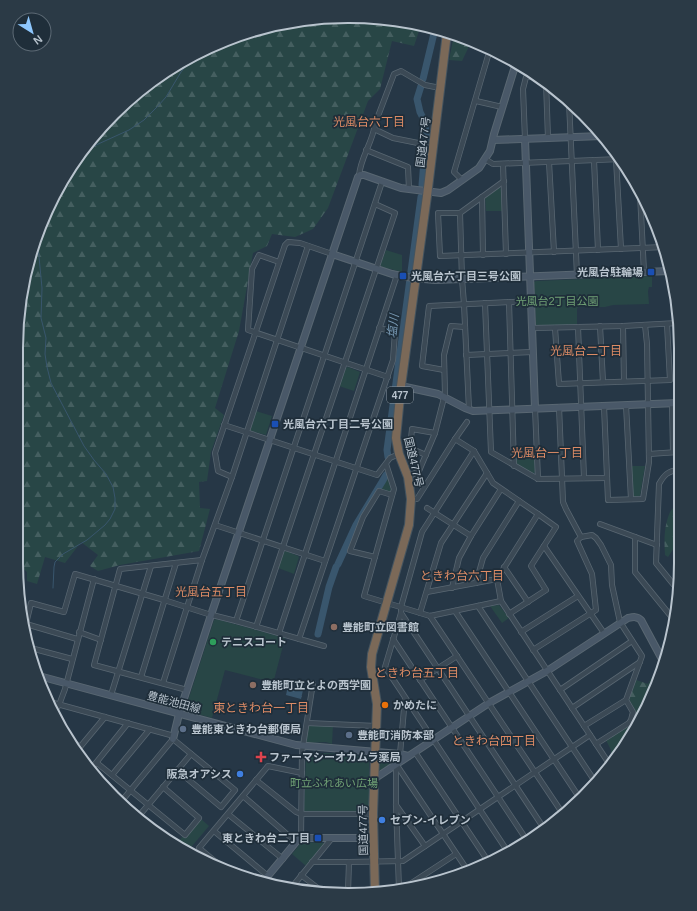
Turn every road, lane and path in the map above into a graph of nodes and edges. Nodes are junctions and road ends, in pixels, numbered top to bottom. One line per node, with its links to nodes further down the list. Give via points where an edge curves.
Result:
1 (447, 38): 5 (highway, 国道477号 / 477)
2 (488, 55): 7 (street)
3 (514, 69): 8 (street)
4 (527, 77): 14 (street, via 523,89)
5 (440, 88): 10 (street, via 425,85 402,71 394,74); 16 (highway, 国道477号 / 477)
6 (546, 90): 13 (street)
7 (476, 101): 8 (street); 27 (street, via 454,172)
8 (502, 107): 15 (street)
9 (569, 109): 12 (street)
10 (374, 129): 16 (street, via 393,138); 17 (street)
11 (594, 136): 12 (street)
12 (570, 137): 13 (street); 20 (street)
13 (548, 138): 14 (street)
14 (525, 139): 15 (street); 23 (street)
15 (492, 140): 18 (street)
16 (433, 146): 31 (highway, 国道477号 / 477)
17 (366, 150): 26 (street); 30 (street, via 408,166)
18 (485, 159): 24 (street, via 494,164); 27 (street, via 479,168)
19 (613, 159): 21 (street)
20 (572, 160): 21 (street); 22 (street); 41 (street)
21 (594, 160): 40 (street)
22 (549, 162): 23 (street); 42 (street)
23 (526, 163): 24 (street); 43 (street)
24 (503, 164): 28 (street)
25 (619, 168): 39 (street)
26 (359, 176): 29 (street); 44 (street)
27 (462, 180): 31 (street, via 445,192)
28 (504, 181): 32 (street); 46 (street)
29 (382, 182): 30 (street); 33 (street)
30 (409, 189): 31 (street)
31 (427, 192): 87 (highway, 国道477号 / 477)
32 (482, 197): 35 (street); 45 (street)
33 (375, 204): 49 (street); 50 (street, via 395,213)
34 (640, 206): 38 (street)
35 (460, 213): 47 (street); 47 (street, via 438,213 440,256)
36 (308, 246): 44 (street); 48 (street, via 288,242); 72 (street)
37 (658, 247): 38 (street)
38 (642, 248): 39 (street); 52 (street)
39 (621, 249): 40 (street)
40 (598, 250): 41 (street)
41 (576, 251): 42 (street); 54 (street)
42 (554, 252): 43 (street)
43 (529, 253): 46 (street); 55 (street)
44 (332, 254): 49 (street); 73 (street)
45 (483, 254): 46 (street); 47 (street)
46 (506, 254)
47 (462, 255): 56 (street)
48 (280, 262): 71 (street); 71 (street, via 258,255 252,269 248,330)
49 (355, 262): 50 (street); 78 (street)
50 (376, 269): 53 (street); 79 (street)
51 (665, 271): 52 (street)
52 (644, 272): 54 (street)
53 (397, 275): 56 (street, bridge, via 435,280); 68 (street)
54 (577, 275): 55 (street)
55 (530, 277): 56 (street); 57 (street)
56 (462, 279): 60 (street)
57 (532, 301): 58 (street); 69 (street)
58 (509, 302): 59 (street); 75 (street)
59 (485, 303): 60 (street); 76 (street)
60 (464, 304): 66 (street); 81 (street, via 429,306 422,366)
61 (668, 324): 62 (street); 63 (street); 84 (street, via 670,380)
62 (673, 324)
63 (645, 325): 65 (street); 84 (street)
64 (600, 326): 65 (street); 67 (street); 85 (street)
65 (623, 326): 83 (street)
66 (465, 327): 77 (street); 81 (street, via 450,326 444,355)
67 (578, 327): 70 (street); 86 (street)
68 (379, 328): 80 (street); 82 (street, via 395,332 393,360)
69 (533, 328): 70 (street); 74 (street)
70 (555, 328): 86 (street, via 558,384)
71 (256, 332): 72 (street); 100 (street)
72 (277, 340): 73 (street); 101 (street)
73 (300, 348): 78 (street); 104 (street)
74 (533, 352): 75 (street); 95 (street)
75 (511, 353): 76 (street); 98 (street)
76 (487, 354): 77 (street); 97 (street)
77 (466, 355): 96 (street)
78 (324, 356): 79 (street); 105 (street)
79 (345, 363): 80 (street); 108 (street)
80 (365, 370): 82 (street); 112 (street)
81 (444, 370): 88 (street)
82 (388, 377): 115 (street)
83 (624, 381): 84 (street); 85 (street)
84 (647, 381): 90 (street)
85 (603, 382): 86 (street)
86 (580, 383): 92 (street)
87 (401, 386): 88 (street, via 433,392); 109 (highway, 国道477号 / 477, via 396,438)
88 (444, 397): 96 (street); 102 (street)
89 (674, 403): 90 (street)
90 (648, 404): 91 (street); 110 (street)
91 (626, 405): 93 (street); 127 (street)
92 (581, 406): 93 (street); 94 (street); 120 (street)
93 (604, 406): 121 (street)
94 (559, 407): 95 (street); 123 (street)
95 (535, 408): 98 (street); 122 (street)
96 (469, 409): 97 (street)
97 (490, 410): 98 (street); 114 (street, via 491,452)
98 (512, 410): 114 (street)
99 (467, 422): 103 (street)
100 (224, 425): 101 (street); 118 (street, via 215,453 218,471)
101 (246, 432): 104 (street); 118 (street)
102 (435, 433): 111 (street); 111 (street, via 412,428 410,448)
103 (455, 439): 106 (street); 126 (street, via 416,499)
104 (269, 440): 105 (street); 135 (street)
105 (293, 448): 108 (street); 139 (street)
106 (474, 451): 117 (street); 130 (street)
107 (674, 452): 110 (street)
108 (314, 454): 112 (street); 142 (street)
109 (399, 454): 113 (street, via 390,458); 119 (highway, 国道477号 / 477)
110 (649, 454): 127 (street, via 643,499)
111 (426, 455): 119 (street, via 419,471)
112 (335, 461): 115 (street); 143 (street)
113 (386, 464): 115 (street, via 377,475); 125 (street, via 394,489)
114 (514, 466): 122 (street)
115 (357, 468): 146 (street)
116 (674, 471): 140 (street, via 664,475 659,484)
117 (486, 472): 124 (street, via 493,483); 132 (street)
118 (232, 477): 134 (street)
119 (408, 477): 126 (highway, 国道477号 / 477)
120 (584, 478): 121 (street); 123 (street)
121 (607, 478): 127 (street, via 608,500)
122 (538, 479): 123 (street)
123 (562, 479): 137 (street, via 563,502)
124 (501, 489): 128 (street); 136 (street)
125 (392, 495): 144 (street); 144 (street, via 379,491 363,517 350,551)
126 (411, 499): 162 (highway, 国道477号 / 477, via 409,525)
127 (631, 499)
128 (519, 501): 131 (street); 152 (street, via 483,558)
129 (427, 508): 130 (street)
130 (434, 512): 132 (street); 165 (street, via 422,532)
131 (538, 514): 141 (street, via 556,527); 149 (street)
132 (453, 524): 136 (street); 156 (street, via 441,543)
133 (600, 524): 138 (street)
134 (215, 525): 135 (street); 145 (street)
135 (238, 533): 139 (street); 169 (street)
136 (471, 536): 155 (street, via 459,558)
137 (581, 537): 171 (street, via 577,541 592,574 596,603 596,610); 176 (street, via 592,535 596,538 611,565 612,585)
138 (635, 537): 140 (street); 172 (street, via 635,572)
139 (262, 541): 142 (street); 175 (street)
140 (656, 545): 153 (street, via 656,563)
141 (544, 546): 158 (street); 161 (street, via 531,566 546,590)
142 (283, 547): 143 (street); 177 (street)
143 (304, 555): 146 (street); 181 (street)
144 (375, 557): 162 (street, via 364,596)
145 (202, 560): 147 (street); 164 (street)
146 (325, 562): 184 (street)
147 (176, 563): 148 (street); 159 (street)
148 (151, 566): 154 (street, via 120,569); 157 (street)
149 (504, 567): 151 (street); 161 (street)
150 (94, 579): 154 (street); 173 (street, via 75,574 64,612 31,603); 179 (street)
151 (496, 579): 152 (street); 160 (street)
152 (476, 583): 155 (street)
153 (673, 584)
154 (115, 586): 157 (street); 186 (street)
155 (452, 588): 156 (street)
156 (426, 592): 168 (street)
157 (142, 594): 159 (street); 196 (street)
158 (578, 596): 171 (street); 180 (street)
159 (164, 600): 164 (street); 199 (street)
160 (501, 601): 163 (street); 170 (street)
161 (528, 602): 170 (street)
162 (387, 603): 165 (street); 221 (highway, 国道477号 / 477, via 372,654 371,667 377,704)
163 (478, 606): 166 (street); 201 (street)
164 (187, 607): 169 (street); 204 (street)
165 (401, 607): 167 (street); 168 (street)
166 (455, 611): 174 (street); 207 (street)
167 (401, 613): 185 (street); 195 (street)
168 (420, 613): 174 (street)
169 (211, 614): 175 (street); 205 (street)
170 (509, 614): 180 (street)
171 (590, 614): 182 (street); 190 (street)
172 (670, 615)
173 (28, 616)
174 (430, 616): 191 (street)
175 (236, 620): 177 (street)
176 (620, 622): 182 (street); 187 (street); 192 (street, via 628,618 640,618)
177 (256, 626): 181 (street)
178 (29, 627): 183 (street)
179 (79, 632): 183 (street); 186 (street)
180 (521, 632): 190 (street)
181 (279, 633): 184 (street)
182 (604, 633): 197 (street)
183 (77, 639): 193 (street)
184 (299, 639): 188 (street)
185 (393, 639): 200 (street); 209 (street, via 385,667)
186 (101, 640): 196 (street, via 94,665)
187 (632, 641): 194 (street, via 642,656); 206 (street)
188 (324, 646)
189 (35, 649): 193 (street)
190 (533, 650): 197 (street)
191 (457, 656): 195 (street); 211 (street)
192 (660, 656)
193 (72, 659): 202 (street)
194 (640, 662): 210 (street); 215 (street)
195 (438, 668): 200 (street); 217 (street)
196 (118, 671): 199 (street); 208 (street)
197 (547, 671): 201 (street); 206 (street)
198 (44, 677): 202 (street, 豊能池田線)
199 (141, 678): 204 (street)
200 (420, 680): 223 (street)
201 (528, 681): 207 (street); 231 (street)
202 (66, 683): 208 (street, 豊能池田線); 213 (street)
203 (313, 683): 220 (street)
204 (163, 684): 205 (street)
205 (187, 690): 216 (street)
206 (560, 690): 215 (street)
207 (509, 692): 211 (street); 237 (street)
208 (111, 695): 216 (street, 豊能池田線)
209 (405, 697): 227 (street); 235 (street)
210 (626, 700): 222 (street); 228 (street, via 633,712 632,720)
211 (489, 703): 217 (street); 243 (street)
212 (56, 704): 213 (street)
213 (60, 705): 214 (street); 218 (street)
214 (58, 708)
215 (572, 708): 222 (street)
216 (180, 714): 226 (street); 229 (street, 豊能池田線)
217 (469, 716): 223 (street); 249 (street)
218 (105, 717): 219 (street); 230 (street)
219 (128, 723): 224 (street); 239 (street)
220 (306, 723): 221 (street); 229 (street)
221 (376, 726): 232 (highway, 国道477号 / 477)
222 (584, 726): 225 (street)
223 (452, 727): 227 (street); 254 (street)
224 (150, 729): 226 (street); 245 (street)
225 (590, 735): 228 (street); 231 (street)
226 (174, 738): 234 (street); 251 (street)
227 (433, 740): 233 (street); 258 (street)
228 (596, 744): 238 (street)
229 (303, 746): 232 (street, 豊能池田線); 244 (street)
230 (80, 747)
231 (572, 747): 237 (street); 246 (street)
232 (375, 752): 235 (street, 豊能池田線); 247 (highway, 国道477号 / 477)
233 (415, 752): 236 (street); 264 (street)
234 (191, 754): 242 (street); 242 (street, via 235,790 223,806 221,807)
235 (400, 754): 236 (street, 豊能池田線)
236 (408, 756): 240 (street)
237 (554, 760): 243 (street); 252 (street)
238 (607, 761)
239 (96, 763): 241 (street); 245 (street)
240 (396, 764): 247 (street); 257 (street); 267 (street)
241 (94, 765)
242 (177, 770): 250 (street)
243 (535, 772): 249 (street); 259 (street)
244 (302, 773): 248 (street, via 268,766); 262 (street)
245 (112, 775): 251 (street)
246 (592, 778)
247 (374, 779): 263 (highway, 国道477号 / 477)
248 (256, 780): 253 (street); 262 (street)
249 (515, 785): 254 (street); 265 (street)
250 (163, 787): 256 (street); 256 (street, via 199,818 185,836)
251 (130, 790): 255 (street); 256 (street)
252 (577, 794)
253 (242, 796): 261 (street); 271 (street)
254 (498, 797): 258 (street); 268 (street)
255 (124, 798)
256 (148, 805): 260 (street)
257 (396, 805): 272 (street); 279 (street)
258 (480, 809): 264 (street); 273 (street)
259 (560, 810)
260 (141, 813)
261 (228, 814): 266 (street); 277 (street)
262 (301, 814): 263 (street); 271 (street)
263 (373, 814): 270 (highway, 国道477号 / 477)
264 (462, 821): 267 (street); 276 (street)
265 (541, 825)
266 (214, 831): 275 (street, via 199,848); 284 (street)
267 (443, 834): 272 (street); 274 (street)
268 (524, 836)
269 (332, 838): 270 (street); 271 (street); 280 (street)
270 (374, 838): 278 (highway, 国道477号 / 477)
271 (299, 840): 277 (street)
272 (425, 846): 279 (street, via 403,861)
273 (505, 847)
274 (456, 854): 282 (street); 285 (street)
275 (208, 855)
276 (485, 857)
277 (283, 858): 284 (street)
278 (375, 861): 279 (street); 281 (street); 289 (highway, 国道477号 / 477)
279 (398, 861): 287 (street)
280 (312, 862): 281 (street); 283 (street)
281 (349, 862): 290 (street)
282 (465, 866)
283 (301, 875): 286 (street); 288 (street)
284 (268, 876)
285 (414, 882)
286 (295, 883)
287 (399, 884)
288 (315, 886)
289 (375, 887)
290 (348, 888)

